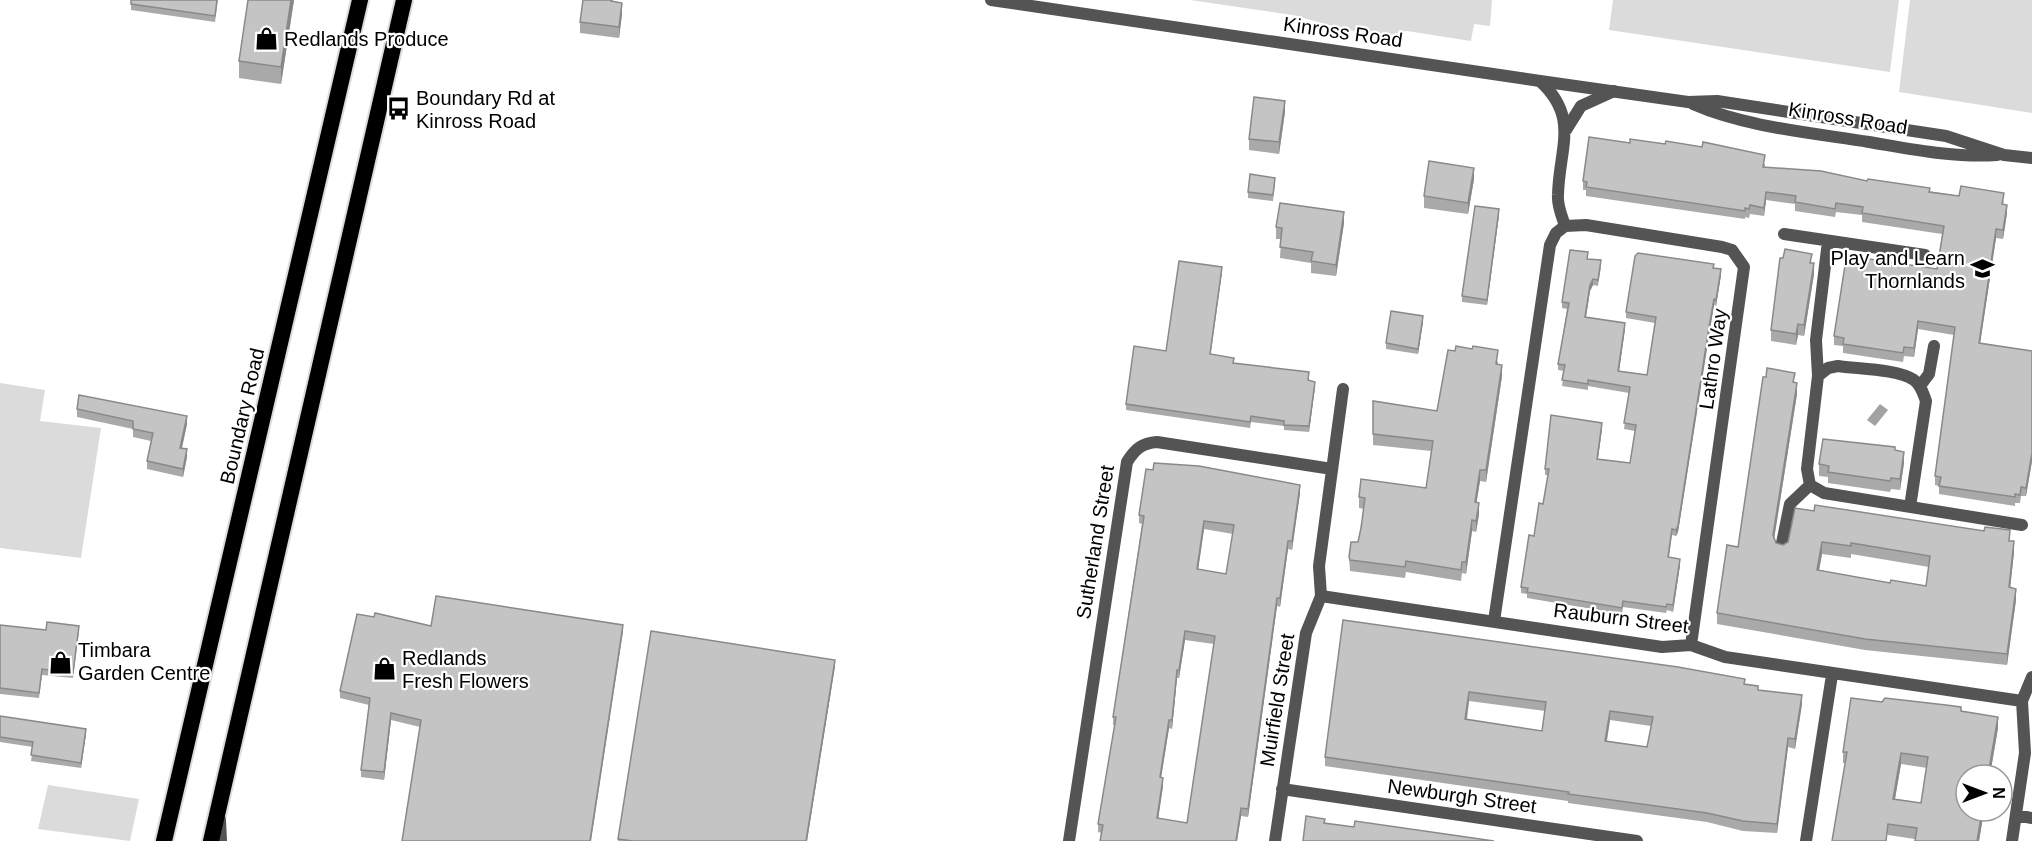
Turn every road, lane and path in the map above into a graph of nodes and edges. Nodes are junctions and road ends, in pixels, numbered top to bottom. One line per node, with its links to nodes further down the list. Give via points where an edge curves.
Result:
1 (360, 0): 34 (highway, Boundary Road)
2 (404, 0): 30 (highway)
3 (991, 0): 4 (street, Kinross Road)
4 (1540, 81): 5 (street, Kinross Road); 7 (street, via 1558,100)
5 (1614, 90): 6 (street, Kinross Road); 7 (street, via 1581,106)
6 (1688, 102): 8 (street, Kinross Road, via 1717,101 1946,135); 8 (street, Kinross Road, via 1712,112 1803,132 1969,157)
7 (1566, 130): 10 (street, via 1557,196)
8 (2004, 155): 9 (street, Kinross Road)
9 (2032, 158)
10 (1565, 226): 24 (street, via 1550,245); 25 (street, Lathro Way, via 1586,225 1722,247 1732,250 1744,267)
11 (1784, 234): 12 (street)
12 (1828, 241): 13 (street); 15 (street, via 1816,340)
13 (1925, 255)
14 (1934, 346): 16 (street, via 1929,374)
15 (1818, 376): 16 (street, via 1838,366 1899,375); 19 (street, via 1807,469)
16 (1920, 386): 20 (street, via 1926,401)
17 (1343, 389): 18 (street, Muirfield Street)
18 (1332, 469): 23 (street, Muirfield Street, via 1319,566); 37 (street, Sutherland Street, via 1157,442 1134,450 1125,472)
19 (1810, 485): 20 (street, via 1824,493); 22 (street, via 1790,504)
20 (1910, 507): 21 (street)
21 (2022, 525)
22 (1781, 548)
23 (1321, 596): 24 (street, Rauburn Street); 29 (street, Muirfield Street, via 1306,633)
24 (1494, 621): 25 (street, Rauburn Street, via 1662,647)
25 (1691, 645): 26 (street, Rauburn Street, via 1725,657)
26 (1832, 675): 28 (street, Rauburn Street); 40 (street)
27 (2032, 677): 28 (street)
28 (2022, 701): 31 (street, via 2025,753)
29 (1282, 789): 33 (street, Newburgh Street); 38 (street, Muirfield Street)
30 (219, 804): 35 (highway); 36 (street)
31 (2016, 815): 32 (street); 41 (street)
32 (2032, 818)
33 (1609, 839): 39 (street, Newburgh Street)
34 (164, 841)
35 (211, 841)
36 (221, 841)
37 (1069, 841)
38 (1275, 841)
39 (1637, 841)
40 (1806, 841)
41 (2012, 841)

